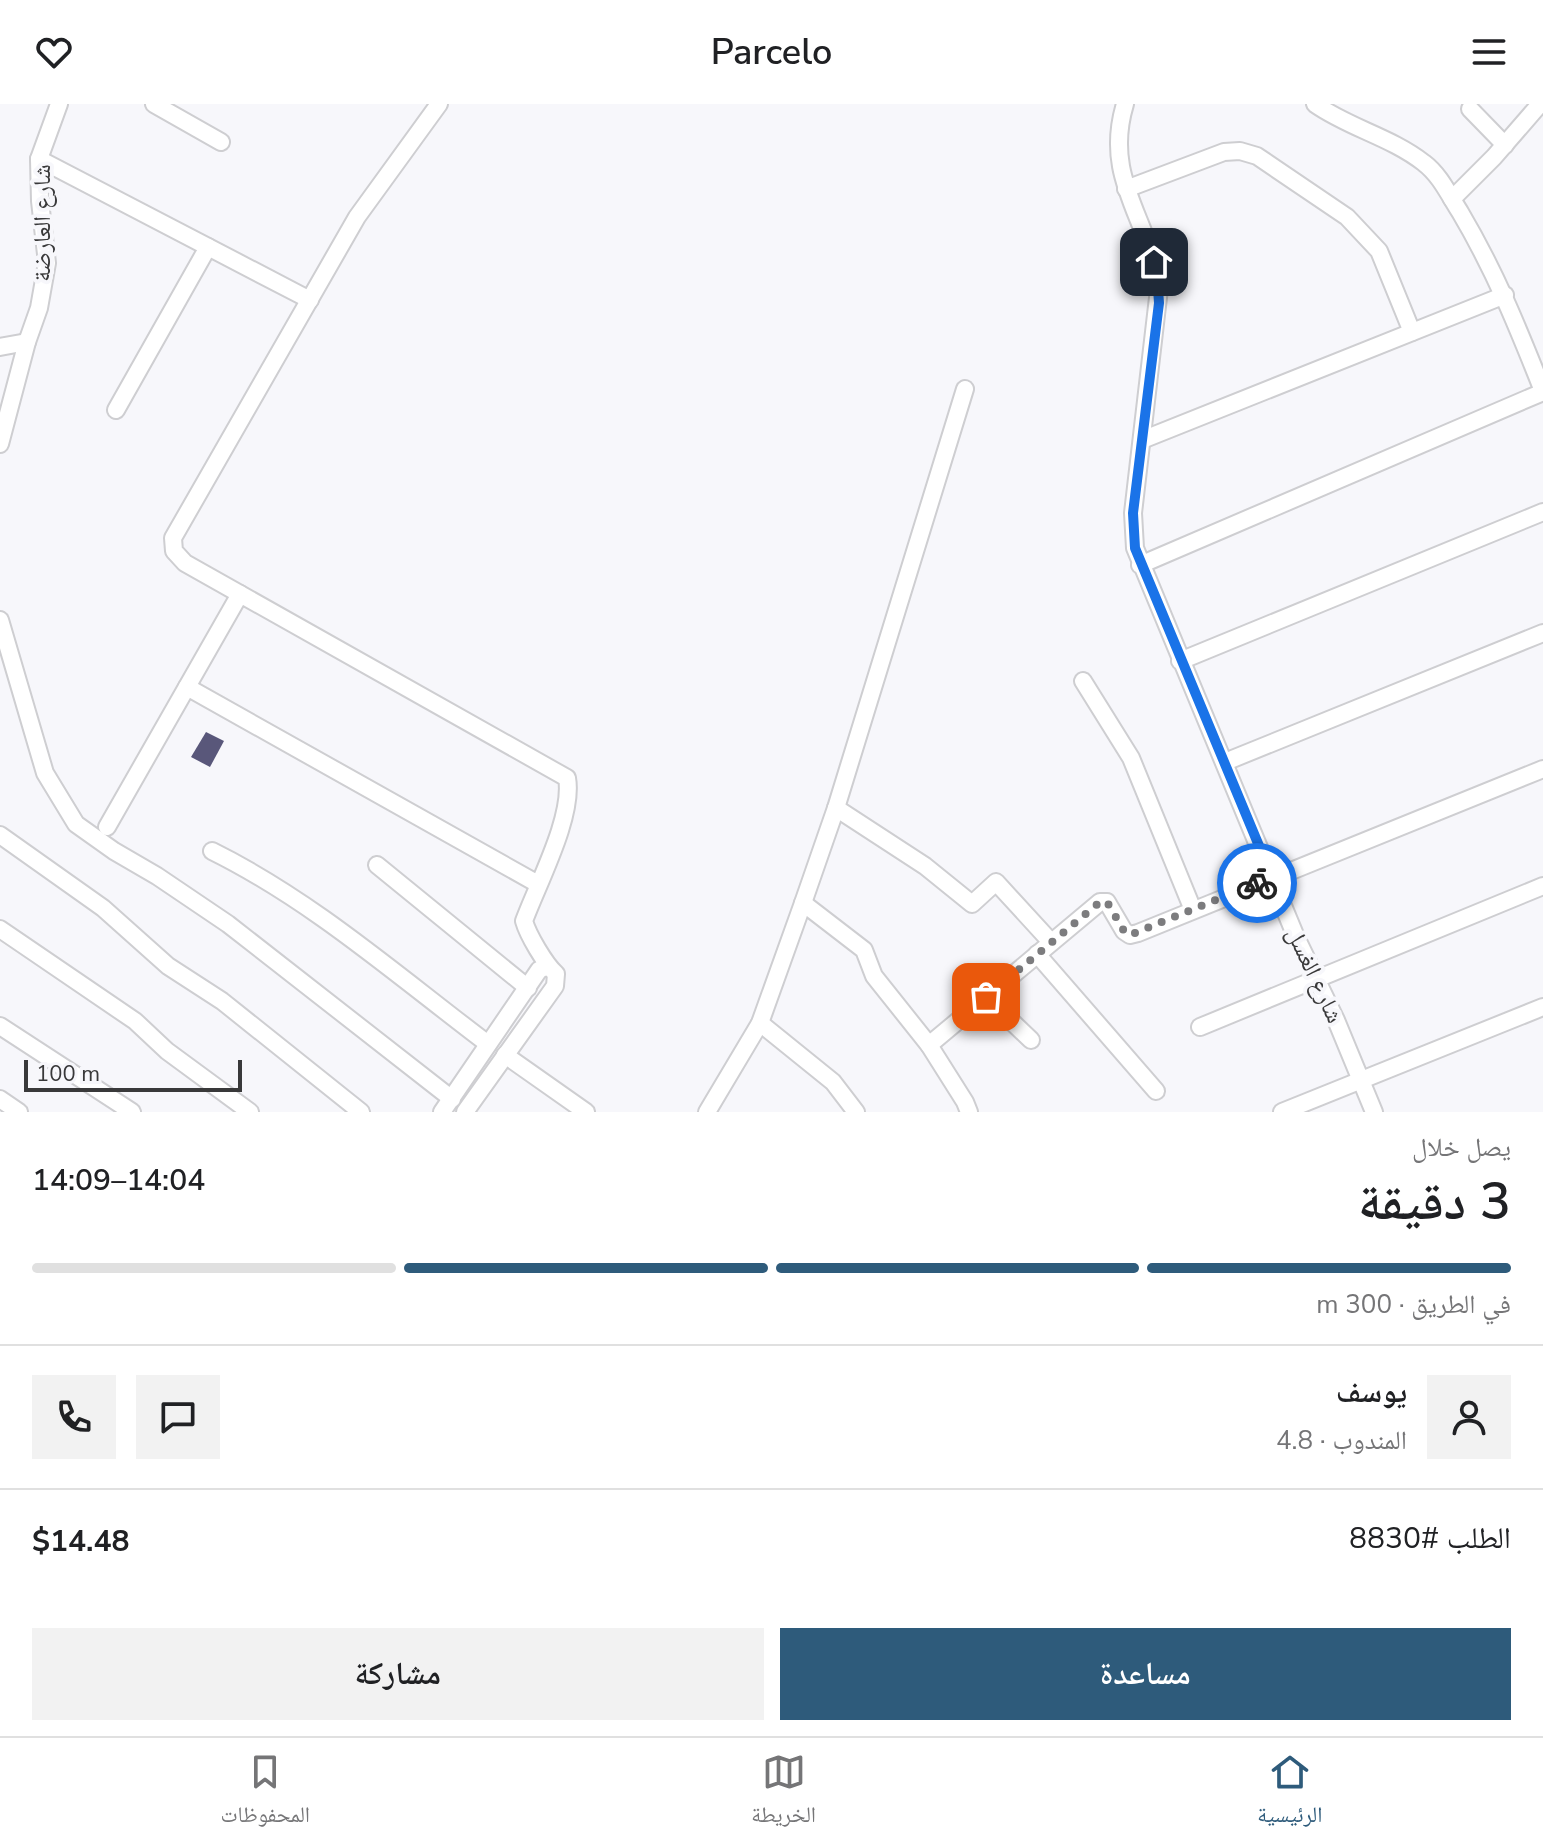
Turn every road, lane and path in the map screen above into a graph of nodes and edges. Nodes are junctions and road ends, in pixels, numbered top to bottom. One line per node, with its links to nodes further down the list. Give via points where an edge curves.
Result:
1 (59, 104): 10 (street, شارع العارضة)
2 (154, 104): 8 (street)
3 (439, 104): 15 (street, via 357,217)
4 (1125, 104): 11 (street, شارع الغسل, via 1117,145)
5 (1315, 104): 12 (street, via 1411,153 1428,165)
6 (1540, 104): 9 (street)
7 (1470, 109): 9 (street)
8 (221, 142)
9 (1505, 145): 12 (street)
10 (39, 159): 13 (street); 17 (street, شارع العارضة, via 47,263)
11 (1126, 189): 16 (street, via 1224,152 1257,156 1347,217 1379,251); 22 (street, شارع الغسل, via 1159,289)
12 (1452, 199): 14 (street)
13 (208, 247): 15 (street); 21 (street)
14 (1505, 295): 16 (street); 20 (street)
15 (310, 300): 26 (street, via 173,538 174,551 185,563)
16 (1412, 332): 22 (street)
17 (27, 342): 18 (street); 23 (street, شارع العارضة)
18 (0, 347)
19 (965, 389): 34 (street)
20 (1543, 392): 25 (street)
21 (116, 410)
22 (1142, 440): 25 (street, شارع الغسل, via 1133,513)
23 (0, 444)
24 (1543, 512): 29 (street)
25 (1140, 565): 29 (street, شارع الغسل)
26 (240, 594): 31 (street); 40 (street, via 567,778 565,815)
27 (0, 620): 62 (street, via 45,773 76,824 228,924)
28 (1543, 633): 32 (street)
29 (1180, 661): 32 (street, شارع الغسل)
30 (1083, 681): 43 (street, via 1131,758)
31 (187, 687): 35 (street); 40 (street)
32 (1225, 762): 39 (street, شارع الغسل)
33 (1543, 769): 39 (street)
34 (836, 808): 42 (street); 45 (street, via 972,904 996,882)
35 (107, 827)
36 (0, 835): 67 (street, via 103,908 168,966 222,1001)
37 (212, 851): 56 (street, via 317,915)
38 (377, 865): 49 (street)
39 (1272, 877): 43 (street); 48 (street, شارع الغسل)
40 (538, 884): 47 (street, via 524,921)
41 (1543, 886): 48 (street)
42 (803, 903): 52 (street); 57 (street, via 864,950 874,976)
43 (1193, 910): 45 (street, via 1130,935 1107,902 1100,902)
44 (0, 929): 66 (street, via 135,1021)
45 (1051, 942): 46 (street)
46 (1037, 954): 50 (street); 60 (street)
47 (547, 966): 49 (street); 58 (street, via 556,974 555,986)
48 (1316, 979): 54 (street); 59 (street, شارع الغسل)
49 (528, 988): 56 (street)
50 (986, 997): 55 (street); 57 (street)
51 (1543, 1007): 59 (street)
52 (760, 1023): 69 (street); 70 (street, via 833,1082)
53 (0, 1026): 65 (street)
54 (1200, 1027)
55 (1031, 1040)
56 (488, 1044): 62 (street)
57 (929, 1045): 71 (street)
58 (505, 1055): 63 (street); 68 (street)
59 (1360, 1079): 72 (street); 73 (street, شارع الغسل)
60 (1156, 1091)
61 (0, 1099): 64 (street)
62 (447, 1106)
63 (467, 1111)
64 (19, 1112)
65 (132, 1112)
66 (250, 1112)
67 (361, 1112)
68 (586, 1112)
69 (707, 1112)
70 (856, 1112)
71 (969, 1112)
72 (1282, 1112)
73 (1374, 1112)

